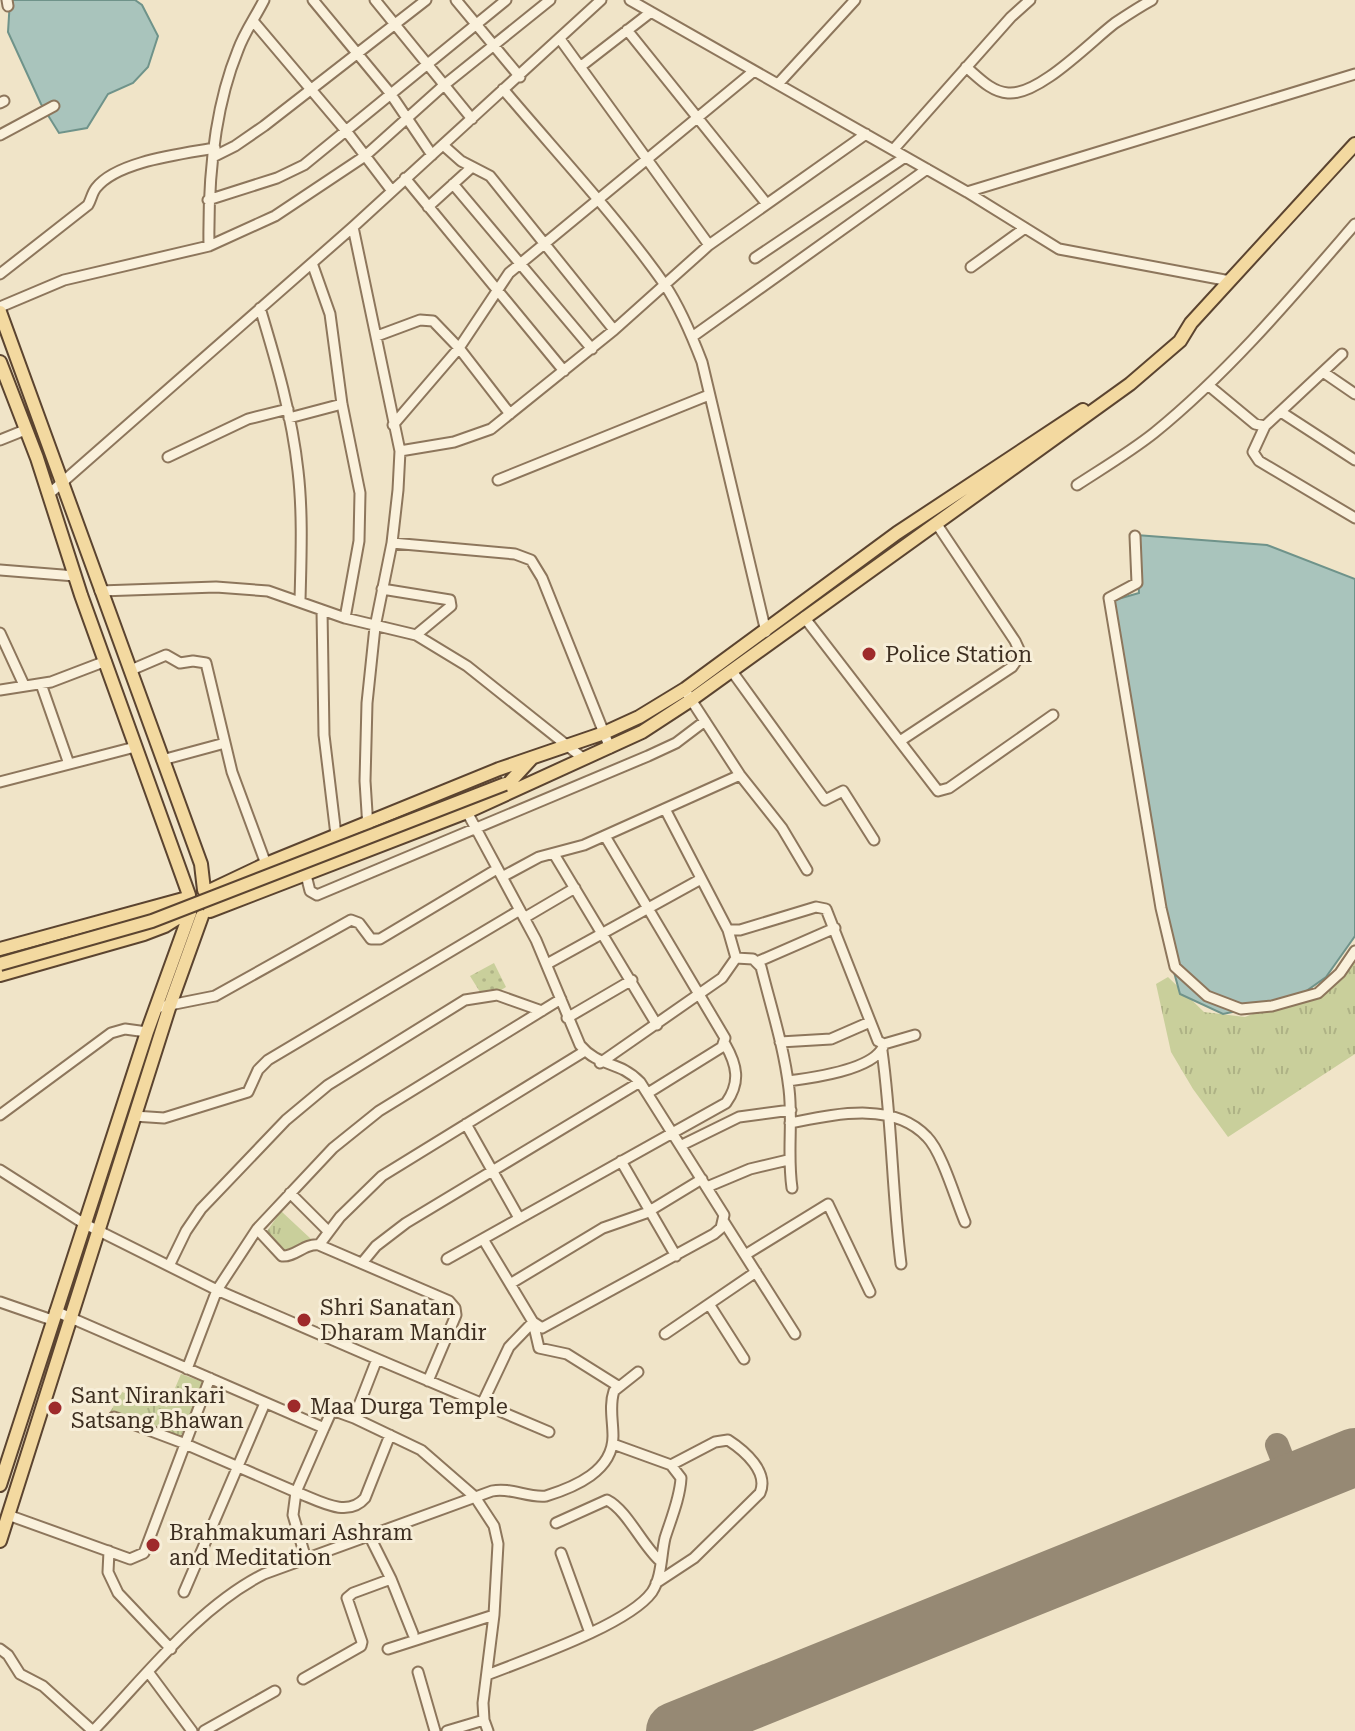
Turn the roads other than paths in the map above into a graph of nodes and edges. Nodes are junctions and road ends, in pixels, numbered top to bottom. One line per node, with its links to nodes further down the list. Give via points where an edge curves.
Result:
1 (264, 0): 14 (street)
2 (375, 0): 16 (street)
3 (426, 0): 16 (street)
4 (456, 0): 15 (street)
5 (506, 0): 15 (street)
6 (550, 0): 19 (street)
7 (601, 0): 18 (street)
8 (630, 0): 13 (street)
9 (855, 0): 27 (street)
10 (1030, 0): 23 (street)
11 (1152, 0): 23 (street, via 1030,86 1009,93 991,88)
12 (319, 2): 20 (street)
13 (651, 12): 17 (street); 24 (street)
14 (253, 21): 30 (street); 42 (street, via 227,83)
15 (476, 24): 19 (street); 21 (street)
16 (395, 25): 20 (street); 21 (street)
17 (627, 30): 22 (street); 33 (street)
18 (560, 39): 22 (street); 26 (street)
19 (494, 46): 26 (street); 28 (street)
20 (359, 54): 30 (street); 31 (street)
21 (427, 66): 28 (street); 31 (street)
22 (580, 67): 46 (street)
23 (966, 67): 41 (street)
24 (754, 71): 27 (street); 33 (street)
25 (1355, 74): 52 (street)
26 (520, 77): 29 (street)
27 (778, 84): 37 (street)
28 (443, 86): 34 (street); 35 (street)
29 (503, 89): 35 (street); 53 (street)
30 (310, 90): 36 (street); 42 (street, via 235,146)
31 (390, 93): 34 (street); 36 (street)
32 (54, 106): 38 (street)
33 (697, 117): 46 (street); 55 (street)
34 (407, 118): 43 (street); 44 (street)
35 (472, 119): 40 (street)
36 (347, 132): 44 (street); 54 (street, via 304,165)
37 (866, 134): 41 (street); 55 (street)
38 (0, 135)
39 (1355, 144): 68 (main road)
40 (443, 145): 43 (street); 47 (street)
41 (893, 150): 45 (street)
42 (214, 153): 54 (street); 67 (street, via 144,162 109,177 88,205)
43 (432, 155): 49 (street)
44 (365, 156): 51 (street); 62 (street, via 275,216)
45 (905, 157): 48 (street); 63 (street)
46 (646, 158): 53 (street); 61 (street)
47 (472, 167): 50 (street); 60 (street, via 490,176)
48 (927, 169): 52 (street); 76 (street)
49 (405, 178): 51 (street); 56 (street)
50 (453, 184): 56 (street); 65 (street)
51 (392, 191): 58 (street)
52 (967, 192): 59 (street)
53 (596, 199): 60 (street); 69 (street)
54 (208, 200): 62 (street)
55 (766, 203): 61 (street)
56 (428, 207): 70 (street)
57 (1355, 224): 83 (street)
58 (353, 227): 64 (street); 75 (street)
59 (1025, 228): 66 (street); 68 (street, via 1059,249)
60 (545, 244): 65 (street); 74 (street)
61 (709, 245): 69 (street)
62 (209, 246): 72 (street, via 64,280)
63 (755, 258)
64 (312, 263): 71 (street); 86 (street, via 330,314)
65 (519, 265): 70 (street); 78 (street)
66 (971, 267)
67 (0, 274)
68 (1230, 281): 73 (main road)
69 (665, 285): 74 (street); 76 (street)
70 (497, 290): 77 (street); 81 (street)
71 (260, 308): 88 (street); 98 (street)
72 (0, 309): 98 (main road)
73 (1191, 323): 102 (main road, via 1180,341 1130,384); 107 (main road, via 1086,407 897,533)
74 (614, 330): 78 (street)
75 (377, 336): 77 (street, via 426,319 438,324); 90 (street)
76 (692, 337): 85 (street)
77 (459, 348): 89 (street); 90 (street)
78 (592, 349): 81 (street)
79 (1342, 354): 82 (street)
80 (0, 362): 92 (main road)
81 (564, 371): 89 (street)
82 (1323, 372): 84 (street); 87 (street)
83 (1208, 385): 91 (street, via 1255,424); 99 (street, via 1153,434)
84 (1355, 394)
85 (709, 395): 97 (street); 116 (street)
86 (342, 404): 88 (street); 113 (street, via 360,493 359,541)
87 (1281, 412): 91 (street); 96 (street)
88 (288, 413): 95 (street, via 248,419); 110 (street, via 298,471)
89 (510, 414): 94 (street, via 476,436)
90 (393, 425): 94 (street)
91 (1265, 426): 101 (street, via 1254,446 1255,457)
92 (25, 430): 93 (street); 100 (main road)
93 (0, 440)
94 (400, 451): 104 (street)
95 (168, 457)
96 (1355, 460)
97 (498, 480)
98 (62, 484): 100 (street); 109 (main road)
99 (1077, 485)
100 (49, 494): 106 (main road)
101 (1355, 518)
102 (936, 523): 107 (main road); 128 (street, via 1021,654 1012,667)
103 (1135, 536): 164 (street, via 1137,583 1109,598 1175,967 1207,996 1241,1009 1318,993)
104 (392, 543): 108 (street); 127 (street, via 515,554 531,560)
105 (0, 570): 106 (street)
106 (75, 576): 118 (main road)
107 (837, 585): 112 (main road); 116 (main road)
108 (382, 589): 114 (street); 115 (street, via 450,600 451,606)
109 (100, 591): 110 (street, via 243,589); 119 (main road)
110 (300, 601): 111 (street)
111 (322, 610): 113 (street); 145 (street, via 324,735)
112 (804, 617): 116 (main road); 128 (street)
113 (345, 618): 114 (street)
114 (375, 627): 115 (street); 143 (street, via 365,747)
115 (416, 635): 130 (street, via 467,666)
116 (768, 637): 120 (main road); 124 (main road)
117 (1, 640): 122 (street)
118 (106, 661): 121 (street); 131 (main road)
119 (131, 670): 129 (street, via 166,655 177,663 206,663); 135 (main road)
120 (731, 670): 124 (main road); 147 (street, via 825,800 843,791)
121 (41, 684): 122 (street); 136 (street)
122 (24, 685): 123 (street)
123 (0, 690)
124 (688, 694): 126 (street); 127 (main road); 132 (main road, via 642,732)
125 (1053, 715): 128 (street, via 943,791 934,787)
126 (705, 721): 137 (street); 144 (street, via 676,743)
127 (604, 733): 130 (main road); 132 (street)
128 (900, 741)
129 (225, 743): 135 (street); 150 (street)
130 (567, 745): 133 (main road); 134 (street)
131 (135, 747): 136 (street); 157 (main road)
132 (610, 748): 134 (main road)
133 (533, 757): 140 (main road); 143 (main road)
134 (584, 759): 138 (main road)
135 (162, 760): 156 (main road)
136 (69, 764): 139 (street)
137 (740, 775): 141 (street); 151 (street)
138 (544, 777): 140 (main road); 142 (main road)
139 (0, 782)
140 (507, 783): 167 (main road, bridge, via 152,921)
141 (665, 809): 146 (street); 154 (street)
142 (467, 812): 144 (street); 148 (main road)
143 (367, 824): 145 (main road); 148 (street)
144 (476, 830): 152 (street); 153 (street, via 317,895 310,891)
145 (336, 835): 150 (main road)
146 (605, 836): 149 (street); 158 (street)
147 (874, 840)
148 (369, 851): 153 (main road)
149 (554, 854): 152 (street); 155 (street)
150 (266, 864): 156 (main road)
151 (807, 870)
152 (499, 873): 159 (street); 173 (street, via 380,939 371,939 351,920 235,987)
153 (306, 875): 157 (main road)
154 (701, 879): 158 (street); 161 (street)
155 (575, 888): 159 (street); 162 (street)
156 (206, 891): 157 (main road, via 197,890); 157 (main road, via 213,901)
157 (194, 907): 163 (main road); 169 (main road, via 144,934); 173 (main road); 174 (main road)
158 (649, 908): 162 (street); 171 (street)
159 (522, 914): 168 (street); 191 (street, via 268,1060 248,1092 164,1118)
160 (835, 928): 161 (street, via 822,907); 166 (street); 177 (street)
161 (728, 930): 165 (street)
162 (602, 932): 168 (street); 170 (street)
163 (0, 949)
164 (1355, 951)
165 (736, 958): 166 (street); 171 (street)
166 (757, 962): 181 (street)
167 (0, 964)
168 (547, 964): 172 (street)
169 (0, 975)
170 (632, 980): 176 (street); 178 (street)
171 (699, 996): 178 (street); 182 (street)
172 (561, 999): 175 (street); 176 (street)
173 (170, 1005): 174 (street); 191 (main road)
174 (155, 1008): 179 (main road)
175 (542, 1011): 203 (street, via 379,1111); 219 (street, via 497,995 465,1000 328,1085 286,1120 201,1209)
176 (567, 1018): 184 (street)
177 (870, 1022): 181 (street, via 831,1039); 183 (street)
178 (657, 1025): 185 (street)
179 (147, 1032): 190 (street, via 111,1033); 208 (main road)
180 (915, 1035): 183 (street)
181 (780, 1042): 186 (street)
182 (725, 1044): 188 (street); 195 (street, via 735,1067 734,1092 716,1111)
183 (883, 1048): 186 (street, via 876,1057 840,1071); 192 (street)
184 (585, 1051): 185 (street); 194 (street)
185 (600, 1063): 187 (street, via 622,1067)
186 (788, 1081): 189 (street)
187 (640, 1082): 188 (street); 200 (street)
188 (648, 1093): 195 (street)
189 (791, 1110): 193 (street); 196 (street, via 739,1117)
190 (0, 1115)
191 (134, 1116): 210 (main road)
192 (889, 1117): 193 (street, via 849,1112); 207 (street, via 908,1124 935,1148); 218 (street)
193 (790, 1123): 197 (street)
194 (466, 1124): 200 (street); 211 (street, via 382,1176)
195 (674, 1132): 196 (street); 198 (street)
196 (682, 1145): 201 (street)
197 (788, 1160): 201 (street); 202 (street)
198 (621, 1161): 204 (street); 205 (street)
199 (0, 1170): 208 (street)
200 (492, 1171): 205 (street); 217 (street, via 406,1223)
201 (705, 1183): 204 (street); 206 (street)
202 (792, 1188)
203 (290, 1193): 209 (street); 211 (street)
204 (650, 1210): 215 (street); 221 (street, via 603,1228)
205 (519, 1218): 212 (street)
206 (724, 1222): 214 (street); 215 (street, via 714,1234)
207 (965, 1222)
208 (83, 1223): 210 (street); 226 (main road)
209 (257, 1229): 213 (street, via 282,1256); 222 (street)
210 (98, 1231): 219 (street); 227 (main road)
211 (328, 1231): 213 (street)
212 (483, 1239): 216 (street); 221 (street)
213 (319, 1245): 217 (street)
214 (745, 1255): 220 (street); 223 (street, via 828,1204)
215 (676, 1256): 228 (street, via 547,1327)
216 (447, 1259)
217 (362, 1263): 236 (street, via 455,1308)
218 (901, 1264)
219 (169, 1266): 222 (street)
220 (756, 1272): 225 (street); 230 (street)
221 (510, 1284): 228 (street)
222 (217, 1290): 231 (street); 233 (street)
223 (870, 1292)
224 (0, 1302): 226 (street)
225 (709, 1304): 229 (street); 232 (street)
226 (53, 1315): 227 (street); 247 (main road)
227 (71, 1317): 233 (street); 253 (main road)
228 (533, 1322): 237 (street, via 539,1348 567,1354); 239 (street, via 509,1347)
229 (665, 1334)
230 (795, 1334)
231 (377, 1359): 236 (street); 241 (street)
232 (744, 1359)
233 (187, 1369): 235 (street)
234 (638, 1372): 237 (street)
235 (210, 1378): 238 (street); 245 (street)
236 (428, 1381): 239 (street)
237 (618, 1386): 246 (street, via 612,1397)
238 (265, 1403): 242 (street); 249 (street)
239 (482, 1404): 243 (street)
240 (114, 1417): 245 (street)
241 (354, 1418): 242 (street, via 332,1410); 244 (street)
242 (324, 1428): 251 (street)
243 (549, 1432)
244 (390, 1435): 251 (street, via 359,1505 343,1509); 252 (street, via 421,1450)
245 (183, 1443): 249 (street); 257 (street, via 144,1553 130,1559)
246 (613, 1444): 248 (street); 252 (street, via 601,1468 555,1493 538,1497 509,1489)
247 (4, 1453): 250 (main road)
248 (671, 1465): 260 (street, via 681,1478 680,1487); 262 (street, via 728,1440 760,1470 764,1485 694,1558)
249 (238, 1467): 251 (street); 263 (street)
250 (0, 1482)
251 (296, 1492): 259 (street, via 293,1515)
252 (475, 1497): 255 (street); 264 (street, via 494,1526 498,1544)
253 (8, 1515): 256 (main road); 257 (street)
254 (556, 1523): 260 (street, via 607,1500)
255 (370, 1537): 259 (street); 261 (street)
256 (0, 1541)
257 (109, 1551): 268 (street, via 108,1572 118,1593)
258 (561, 1553): 265 (street)
259 (306, 1559): 268 (street, via 241,1586 215,1604)
260 (660, 1561): 262 (street)
261 (391, 1579): 266 (street); 273 (street, via 347,1598 361,1646)
262 (656, 1583): 265 (street, via 646,1598)
263 (184, 1592)
264 (494, 1615): 269 (street); 272 (street)
265 (590, 1633): 272 (street)
266 (413, 1634)
267 (0, 1649): 277 (street, via 20,1674 43,1686)
268 (171, 1649): 271 (street)
269 (388, 1649)
270 (418, 1672): 279 (street)
271 (149, 1673): 276 (street); 277 (street)
272 (487, 1675): 275 (street)
273 (303, 1679)
274 (275, 1691): 278 (street)
275 (484, 1720): 280 (street); 281 (street)
276 (187, 1729)
277 (93, 1731)
278 (204, 1731)
279 (435, 1731)
280 (447, 1731)
281 (488, 1731)

